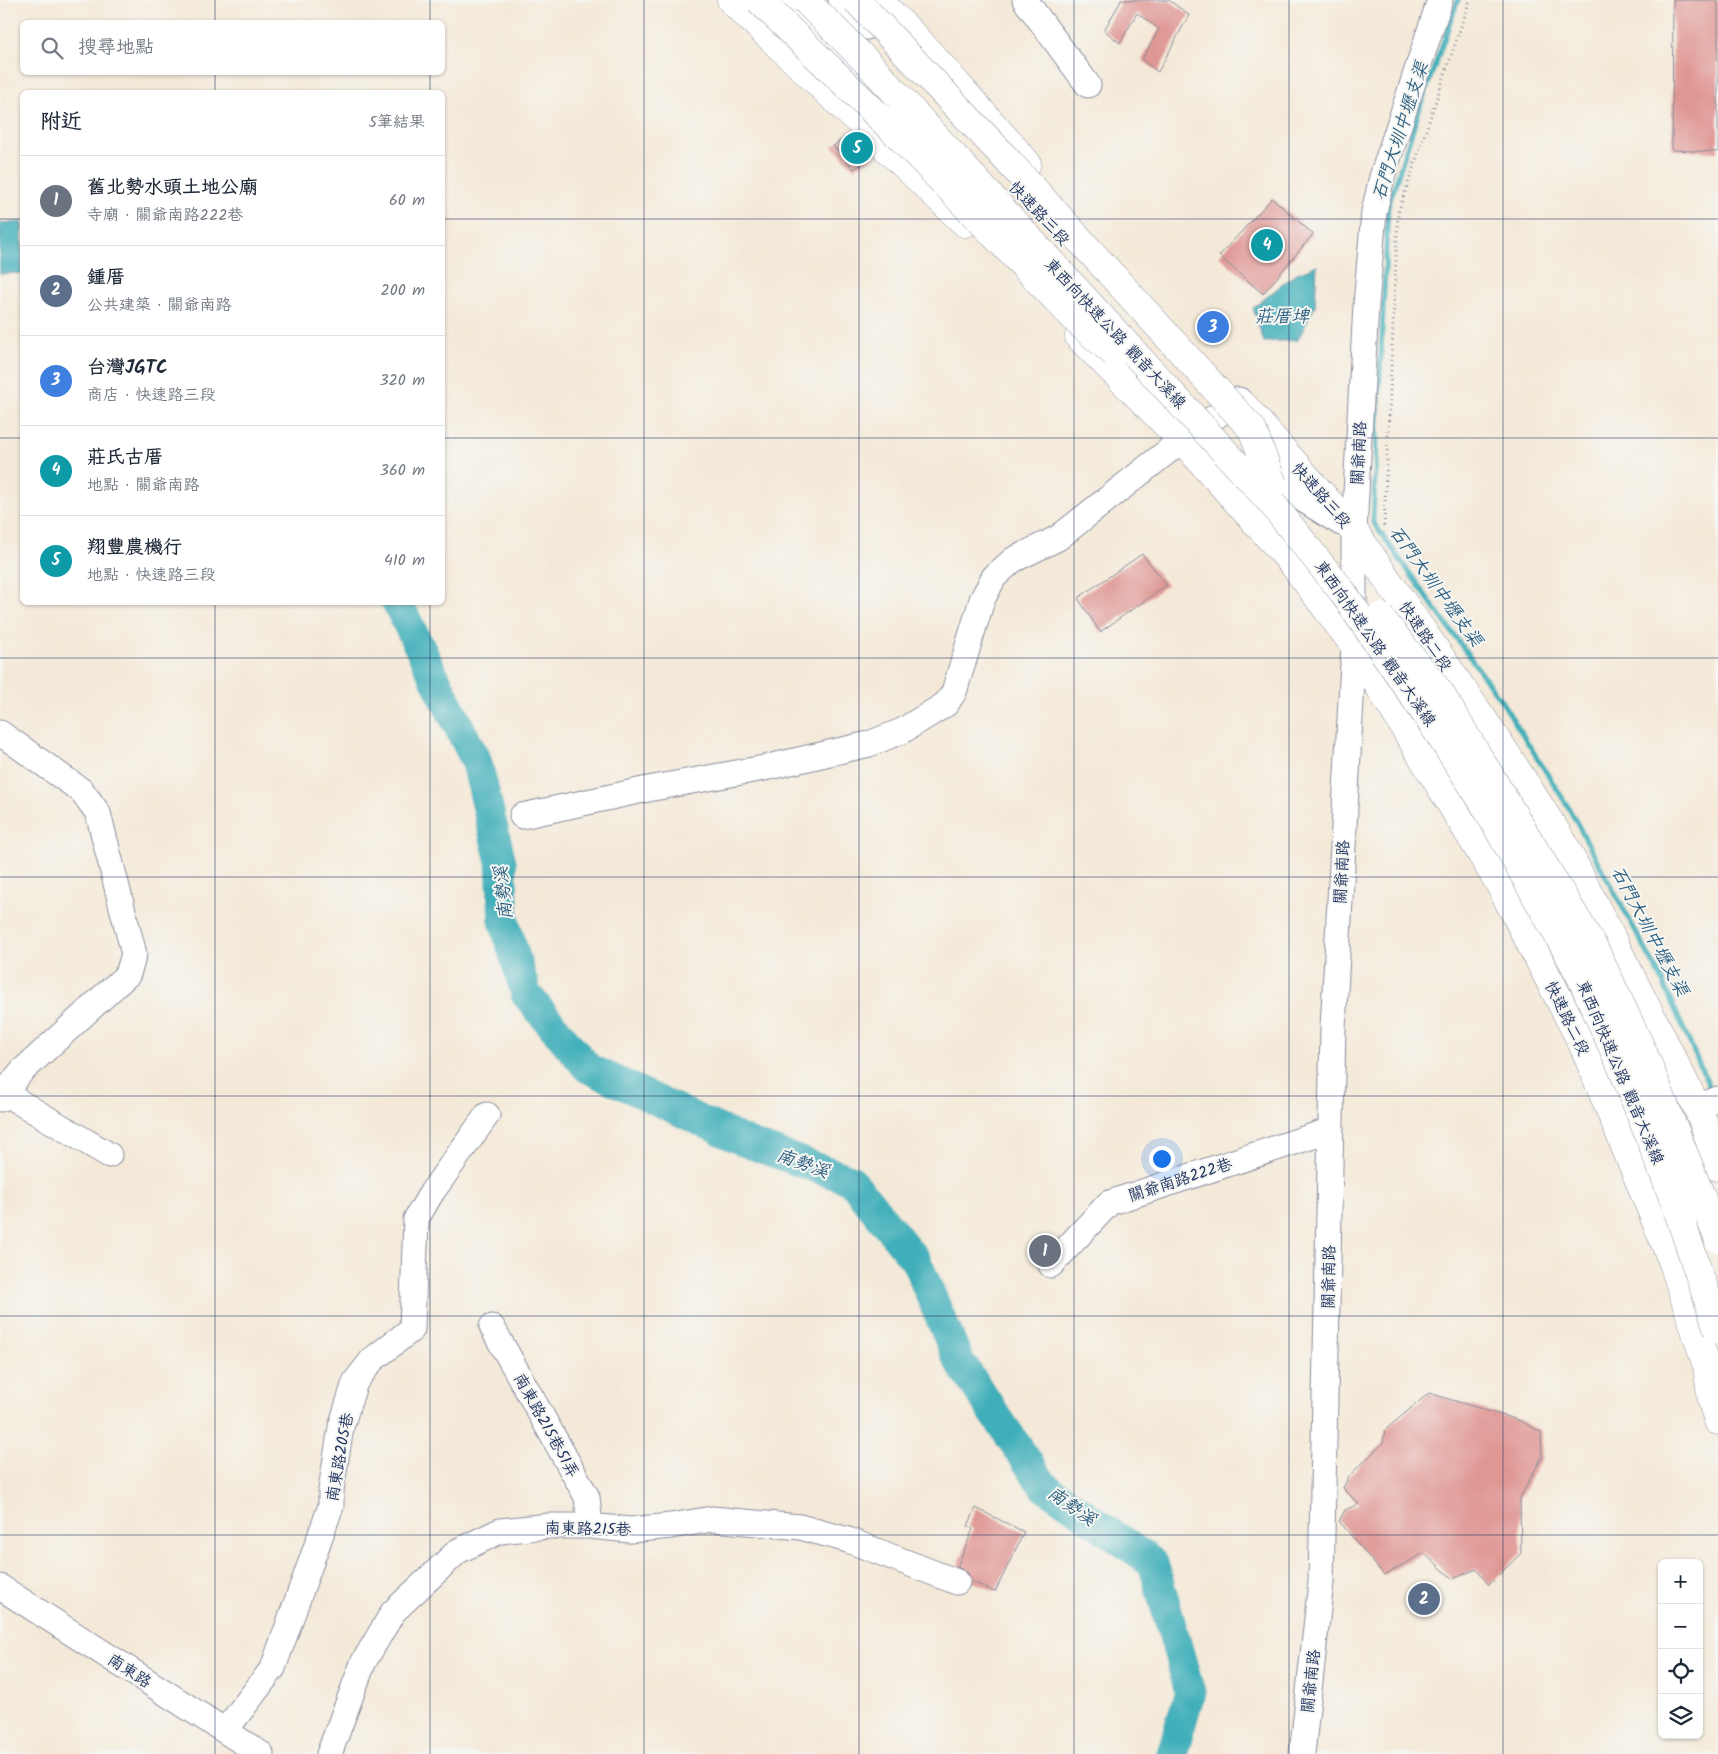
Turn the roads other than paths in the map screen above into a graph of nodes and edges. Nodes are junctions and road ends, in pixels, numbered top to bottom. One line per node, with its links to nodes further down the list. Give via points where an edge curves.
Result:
1 (731, 0): 15 (main road, 快速路三段)
2 (759, 0): 16 (main road, bridge, via 898,136 1080,324)
3 (782, 0): 14 (street, 快速路三段)
4 (805, 0): 16 (main road, 東西向快速公路 觀音大溪線, bridge)
5 (824, 0): 17 (main road, 東西向快速公路 觀音大溪線)
6 (840, 0): 12 (street, 快速路三段)
7 (856, 0): 17 (main road, bridge, via 997,149 1252,429)
8 (878, 0): 11 (main road, 快速路三段)
9 (1025, 0): 13 (street)
10 (1440, 0): 18 (street, 關爺南路, via 1382,177 1374,212)
11 (918, 40): 12 (street); 16 (main road, 快速路三段)
12 (898, 59): 14 (street); 16 (street, 快速路三段)
13 (1088, 85)
14 (872, 86): 15 (street); 16 (street, 快速路三段, via 964,189)
15 (846, 111): 16 (main road, 快速路三段, via 940,198)
16 (1207, 421): 18 (main road, 快速路三段); 19 (main road, 快速路三段, via 1222,485 1293,564); 21 (street, via 1058,538 1013,560 994,577 982,600 954,692 946,704 902,731 870,744 764,768); 31 (main road, 東西向快速公路 觀音大溪線, bridge, via 1342,591 1501,833 1579,973 1623,1070 1674,1200)
17 (1273, 484): 28 (main road, 東西向快速公路 觀音大溪線, bridge, via 1440,693 1555,880 1594,948 1643,1052)
18 (1354, 531): 19 (street, 關爺南路); 23 (main road, 快速路二段, via 1498,741 1564,844)
19 (1354, 645): 25 (street, 關爺南路, via 1333,1028); 32 (main road, 快速路二段, via 1499,883 1583,1045 1673,1263 1707,1366)
20 (0, 733): 22 (street, via 82,791 98,813 134,954 128,974 21,1072)
21 (522, 816)
22 (2, 1096): 26 (street)
23 (1707, 1103): 27 (main road, 快速路二段, via 1703,1121)
24 (487, 1115): 36 (street, 南東路205巷, via 416,1219 412,1329 372,1360 355,1382 341,1427 330,1490 331,1506 273,1668)
25 (1331, 1130): 29 (street, 關爺南路222巷, via 1109,1203); 39 (street, 關爺南路, via 1322,1582)
26 (109, 1155)
27 (1718, 1167)
28 (1718, 1238)
29 (1051, 1265)
30 (492, 1327): 33 (street, 南東路215巷51弄, via 587,1497)
31 (1718, 1330)
32 (1718, 1421)
33 (590, 1526): 34 (street, 南東路215巷, via 630,1530 712,1520 800,1528 848,1540); 38 (street, 南東路215巷, via 500,1531 458,1551 393,1612 363,1663)
34 (957, 1582)
35 (0, 1587): 36 (street, 南東路)
36 (225, 1731): 37 (street, 南東路)
37 (261, 1754)
38 (329, 1754)
39 (1302, 1754)

